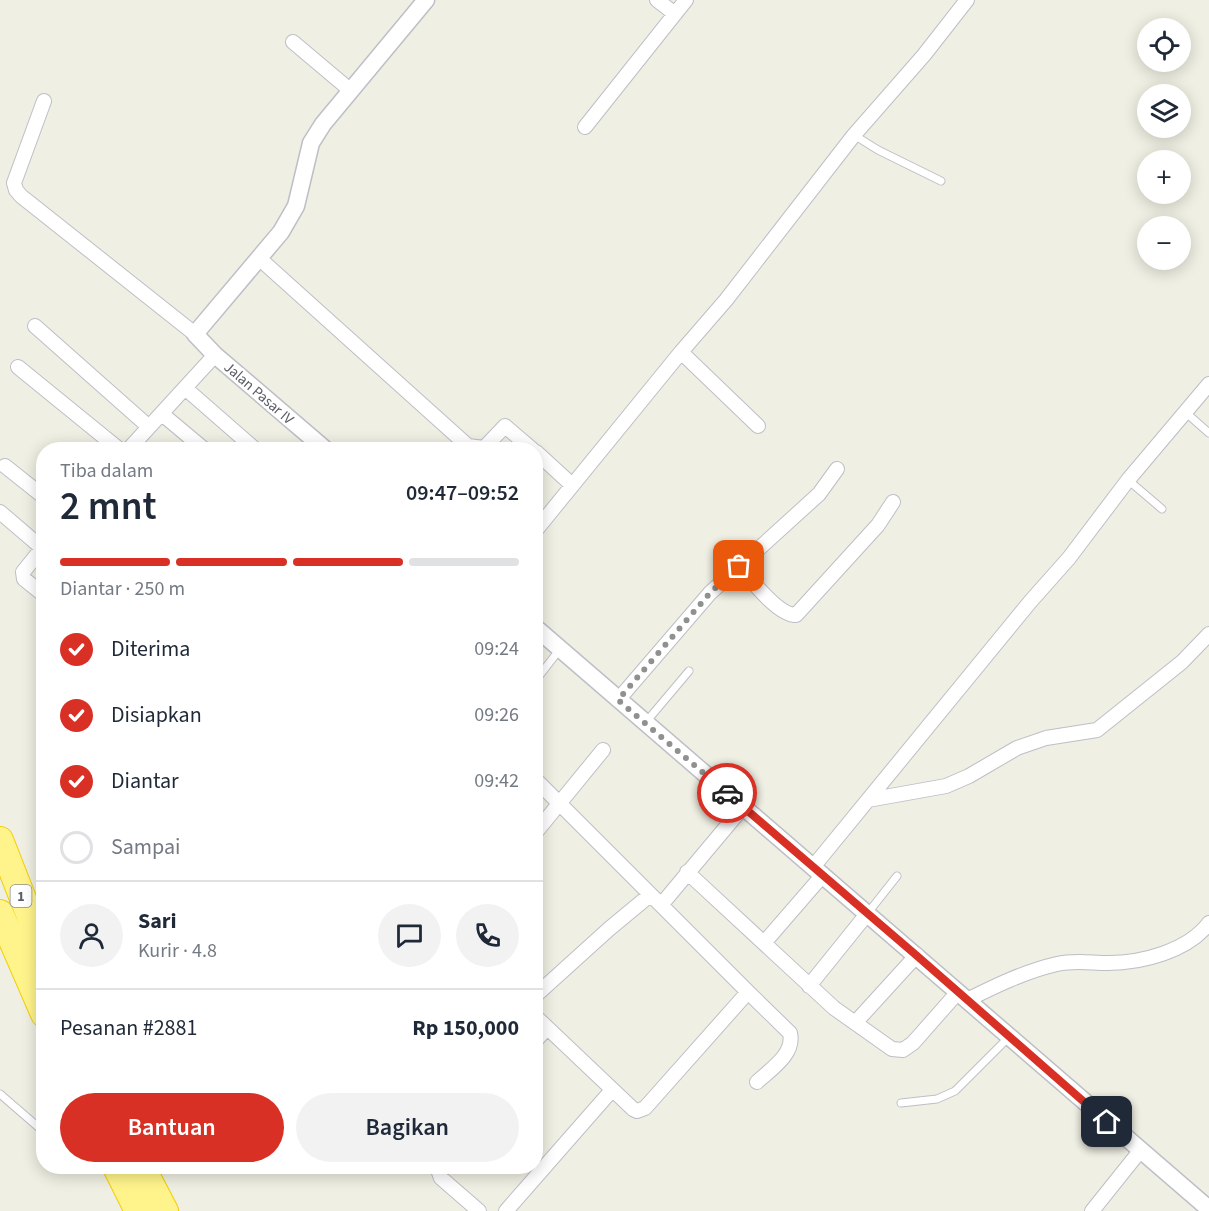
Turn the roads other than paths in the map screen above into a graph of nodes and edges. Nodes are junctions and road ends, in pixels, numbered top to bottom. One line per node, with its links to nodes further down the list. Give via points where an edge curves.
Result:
1 (426, 0): 7 (street)
2 (657, 0): 5 (street)
3 (686, 0): 5 (street)
4 (967, 0): 10 (street)
5 (675, 14): 9 (street)
6 (293, 42): 7 (street)
7 (350, 90): 12 (street, via 311,143 296,206)
8 (44, 101): 14 (street, via 14,183 16,190)
9 (585, 127)
10 (854, 135): 11 (lane); 15 (street, via 726,300)
11 (941, 181)
12 (260, 259): 14 (street); 30 (street)
13 (35, 326): 23 (street)
14 (195, 334): 16 (street, Jalan Pasar IV)
15 (681, 351): 22 (street); 37 (street)
16 (215, 355): 19 (street); 29 (street, Jalan Pasar IV)
17 (18, 367): 25 (street)
18 (1209, 384): 20 (street)
19 (185, 388): 21 (street); 28 (street)
20 (1184, 411): 24 (lane); 36 (street)
21 (162, 414): 23 (street); 27 (street)
22 (758, 426)
23 (149, 427): 26 (street)
24 (1209, 433)
25 (110, 442)
26 (135, 442)
27 (195, 442)
28 (247, 442)
29 (317, 442)
30 (464, 442)
31 (490, 442): 32 (street, via 505,426)
32 (524, 442)
33 (543, 459): 37 (street)
34 (5, 466): 38 (street)
35 (837, 469): 45 (street, via 819,494)
36 (1128, 480): 40 (lane); 56 (street, via 1069,558)
37 (571, 484): 42 (street)
38 (36, 491)
39 (892, 502): 45 (street, via 878,525 796,615 774,603)
40 (1162, 509)
41 (0, 512): 43 (street)
42 (543, 521)
43 (36, 541)
44 (36, 555): 46 (street, via 22,572)
45 (739, 566): 52 (street, via 710,593)
46 (36, 589)
47 (543, 634): 49 (street)
48 (1209, 634): 56 (street, via 1182,662 1097,730 1046,738 1017,748 946,786)
49 (560, 650): 50 (lane); 52 (street)
50 (543, 671)
51 (690, 671): 53 (lane)
52 (618, 700): 53 (street)
53 (645, 722): 58 (street)
54 (603, 750): 57 (street)
55 (543, 788): 57 (street)
56 (868, 800): 62 (street)
57 (559, 805): 59 (street); 64 (street)
58 (743, 807): 61 (street); 62 (street)
59 (543, 824)
60 (0, 840): 69 (highway, 1)
61 (687, 872): 65 (street); 70 (street)
62 (818, 872): 67 (street); 70 (street)
63 (897, 876): 67 (lane)
64 (650, 895): 65 (street); 73 (street)
65 (661, 905): 74 (street)
66 (0, 913): 75 (highway, 1)
67 (867, 914): 71 (street); 72 (street)
68 (1209, 923): 76 (street, via 1186,944 1162,953 1132,961 1058,964)
69 (36, 932)
70 (764, 943): 72 (street)
71 (916, 955): 76 (street); 77 (street)
72 (809, 986): 77 (street)
73 (543, 989)
74 (747, 992): 82 (street, via 790,1033 792,1040 787,1054); 83 (street, via 642,1110 633,1109)
75 (36, 996)
76 (962, 996): 77 (street, via 903,1050 892,1049); 81 (street)
77 (855, 1023)
78 (543, 1024): 79 (street)
79 (547, 1028): 80 (street); 83 (street)
80 (543, 1032)
81 (1009, 1037): 85 (lane, via 955,1091 937,1099); 87 (street)
82 (757, 1082)
83 (612, 1090): 88 (street)
84 (0, 1094): 86 (lane)
85 (901, 1103)
86 (36, 1125)
87 (1140, 1151): 93 (street); 98 (street)
88 (543, 1169)
89 (120, 1174): 94 (highway)
90 (146, 1174): 95 (highway)
91 (440, 1174): 96 (street)
92 (538, 1174): 97 (street)
93 (1209, 1209)
94 (138, 1211)
95 (165, 1211)
96 (479, 1211)
97 (506, 1211)
98 (1092, 1211)

